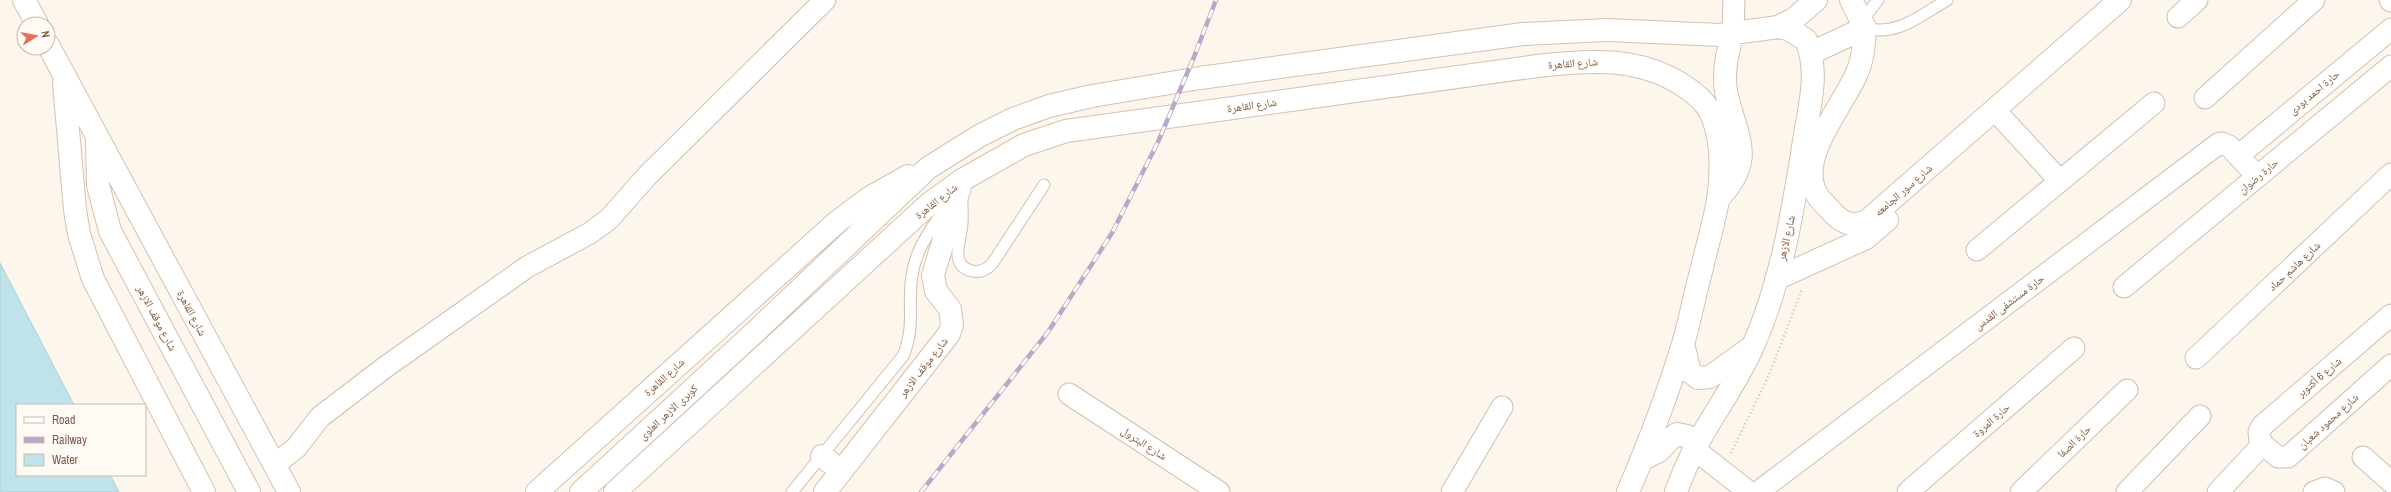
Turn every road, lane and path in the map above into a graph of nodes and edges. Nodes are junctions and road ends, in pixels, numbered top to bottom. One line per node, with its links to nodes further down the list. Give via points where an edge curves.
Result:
1 (24, 0): 12 (main road)
2 (824, 0): 55 (street, via 647,176 609,219 590,233 527,267 384,368 320,417 296,448)
3 (1734, 0): 17 (street)
4 (1816, 0): 14 (main road, via 1794,19)
5 (1851, 0): 15 (main road)
6 (1878, 0): 15 (lane, via 1867,14)
7 (1947, 0): 15 (lane, via 1899,29 1882,31)
8 (2120, 0): 15 (main road, شارع سور الجامعه, via 1867,221 1855,224 1840,220 1816,194 1811,174 1818,146 1859,67)
9 (2137, 0): 24 (main road, شارع سور الجامعه)
10 (2196, 0): 13 (street)
11 (2314, 0): 22 (street)
12 (33, 16)
13 (2178, 17)
14 (1778, 27): 17 (main road, شارع الازهر); 18 (main road, شارع الازهر, via 1798,34 1806,40)
15 (1865, 28): 18 (main road)
16 (2391, 29): 26 (street, حارة احمد بودى)
17 (1733, 34): 27 (main road, شارع القاهرة, via 1607,30 1523,34 1108,93 1049,106 1013,119 979,136); 33 (main road, via 1726,57 1726,89 1740,137 1740,159 1733,181)
18 (1811, 53): 36 (main road, شارع الازهر, via 1813,90 1790,224)
19 (54, 56): 21 (main road, شارع القاهرة)
20 (2391, 66): 29 (street, حارة رضوان)
21 (64, 76): 25 (main road, شارع القاهرة); 59 (main road, via 75,210 79,234 93,279)
22 (2205, 98)
23 (2154, 103): 31 (street)
24 (2002, 118): 31 (street); 35 (main road, شارع سور الجامعه, via 1866,238)
25 (96, 134): 55 (main road, شارع القاهرة); 60 (main road, شارع موقف الازهر, via 98,185 110,231)
26 (2238, 156): 29 (street, حارة مستشفى القدس); 72 (street, حارة مستشفى القدس, via 2226,144 2218,144)
27 (928, 168): 39 (main road, شارع القاهرة); 62 (main road, شارع القاهرة, via 898,181 869,198 837,222)
28 (2391, 174): 44 (street, شارع هاشم حماد)
29 (2257, 176): 37 (street, حارة رضوان)
30 (962, 180): 32 (lane, via 961,232 957,254 964,267 976,272 992,264); 33 (main road, شارع القاهرة, via 1024,145 1066,131 1530,67 1606,61 1628,63 1673,79 1695,94 1708,108 1715,124 1719,144); 43 (main road, شارع القاهرة, via 929,204); 52 (lane, via 923,240 916,257 911,282 910,336 903,356); 56 (main road, شارع موقف الازهر, via 933,275 934,287 946,301 952,317 949,334)
31 (2060, 180): 34 (street)
32 (1044, 185)
33 (1718, 199): 40 (main road)
34 (1977, 250)
35 (1812, 263): 36 (main road, شارع سور الجامعه); 57 (path, via 1769,375)
36 (1776, 279): 41 (main road, شارع الازهر)
37 (2124, 287)
38 (2391, 315): 50 (street, شارع 6 أكتوبر, via 2262,426 2259,437)
39 (754, 333): 63 (main road, كوبرى الازهر العلوى)
40 (1683, 344): 41 (main road, via 1690,372 1698,378 1716,373); 54 (main road)
41 (1753, 346): 51 (main road, شارع الازهر, via 1720,408)
42 (2074, 348): 73 (street, حارة المروة)
43 (765, 353): 64 (main road, كوبرى الازهر العلوى)
44 (2196, 358)
45 (2391, 365): 50 (street, شارع محمود شعبان, via 2288,457 2278,457)
46 (2127, 390): 74 (street, حارة الصفا)
47 (1069, 394): 67 (street, شارع البترول)
48 (1502, 407): 68 (street)
49 (2200, 416): 75 (street)
50 (2263, 444): 76 (street)
51 (1694, 449): 54 (main road, via 1691,439 1677,434 1659,452); 57 (street); 70 (main road, شارع الازهر)
52 (822, 456): 56 (main road); 65 (lane)
53 (2363, 457): 58 (street)
54 (1641, 460): 69 (main road)
55 (274, 464): 61 (main road, شارع القاهرة)
56 (841, 471): 66 (main road, شارع موقف الازهر)
57 (1722, 471): 71 (street)
58 (2391, 482)
59 (204, 492)
60 (249, 492)
61 (289, 492)
62 (537, 492)
63 (581, 492)
64 (615, 492)
65 (792, 492)
66 (824, 492)
67 (1219, 492)
68 (1452, 492)
69 (1628, 492)
70 (1676, 492)
71 (1749, 492)
72 (1758, 492)
73 (1908, 492)
74 (2021, 492)
75 (2127, 492)
76 (2218, 492)
77 (2314, 492): 78 (street, via 2325,488)
78 (2334, 492)

